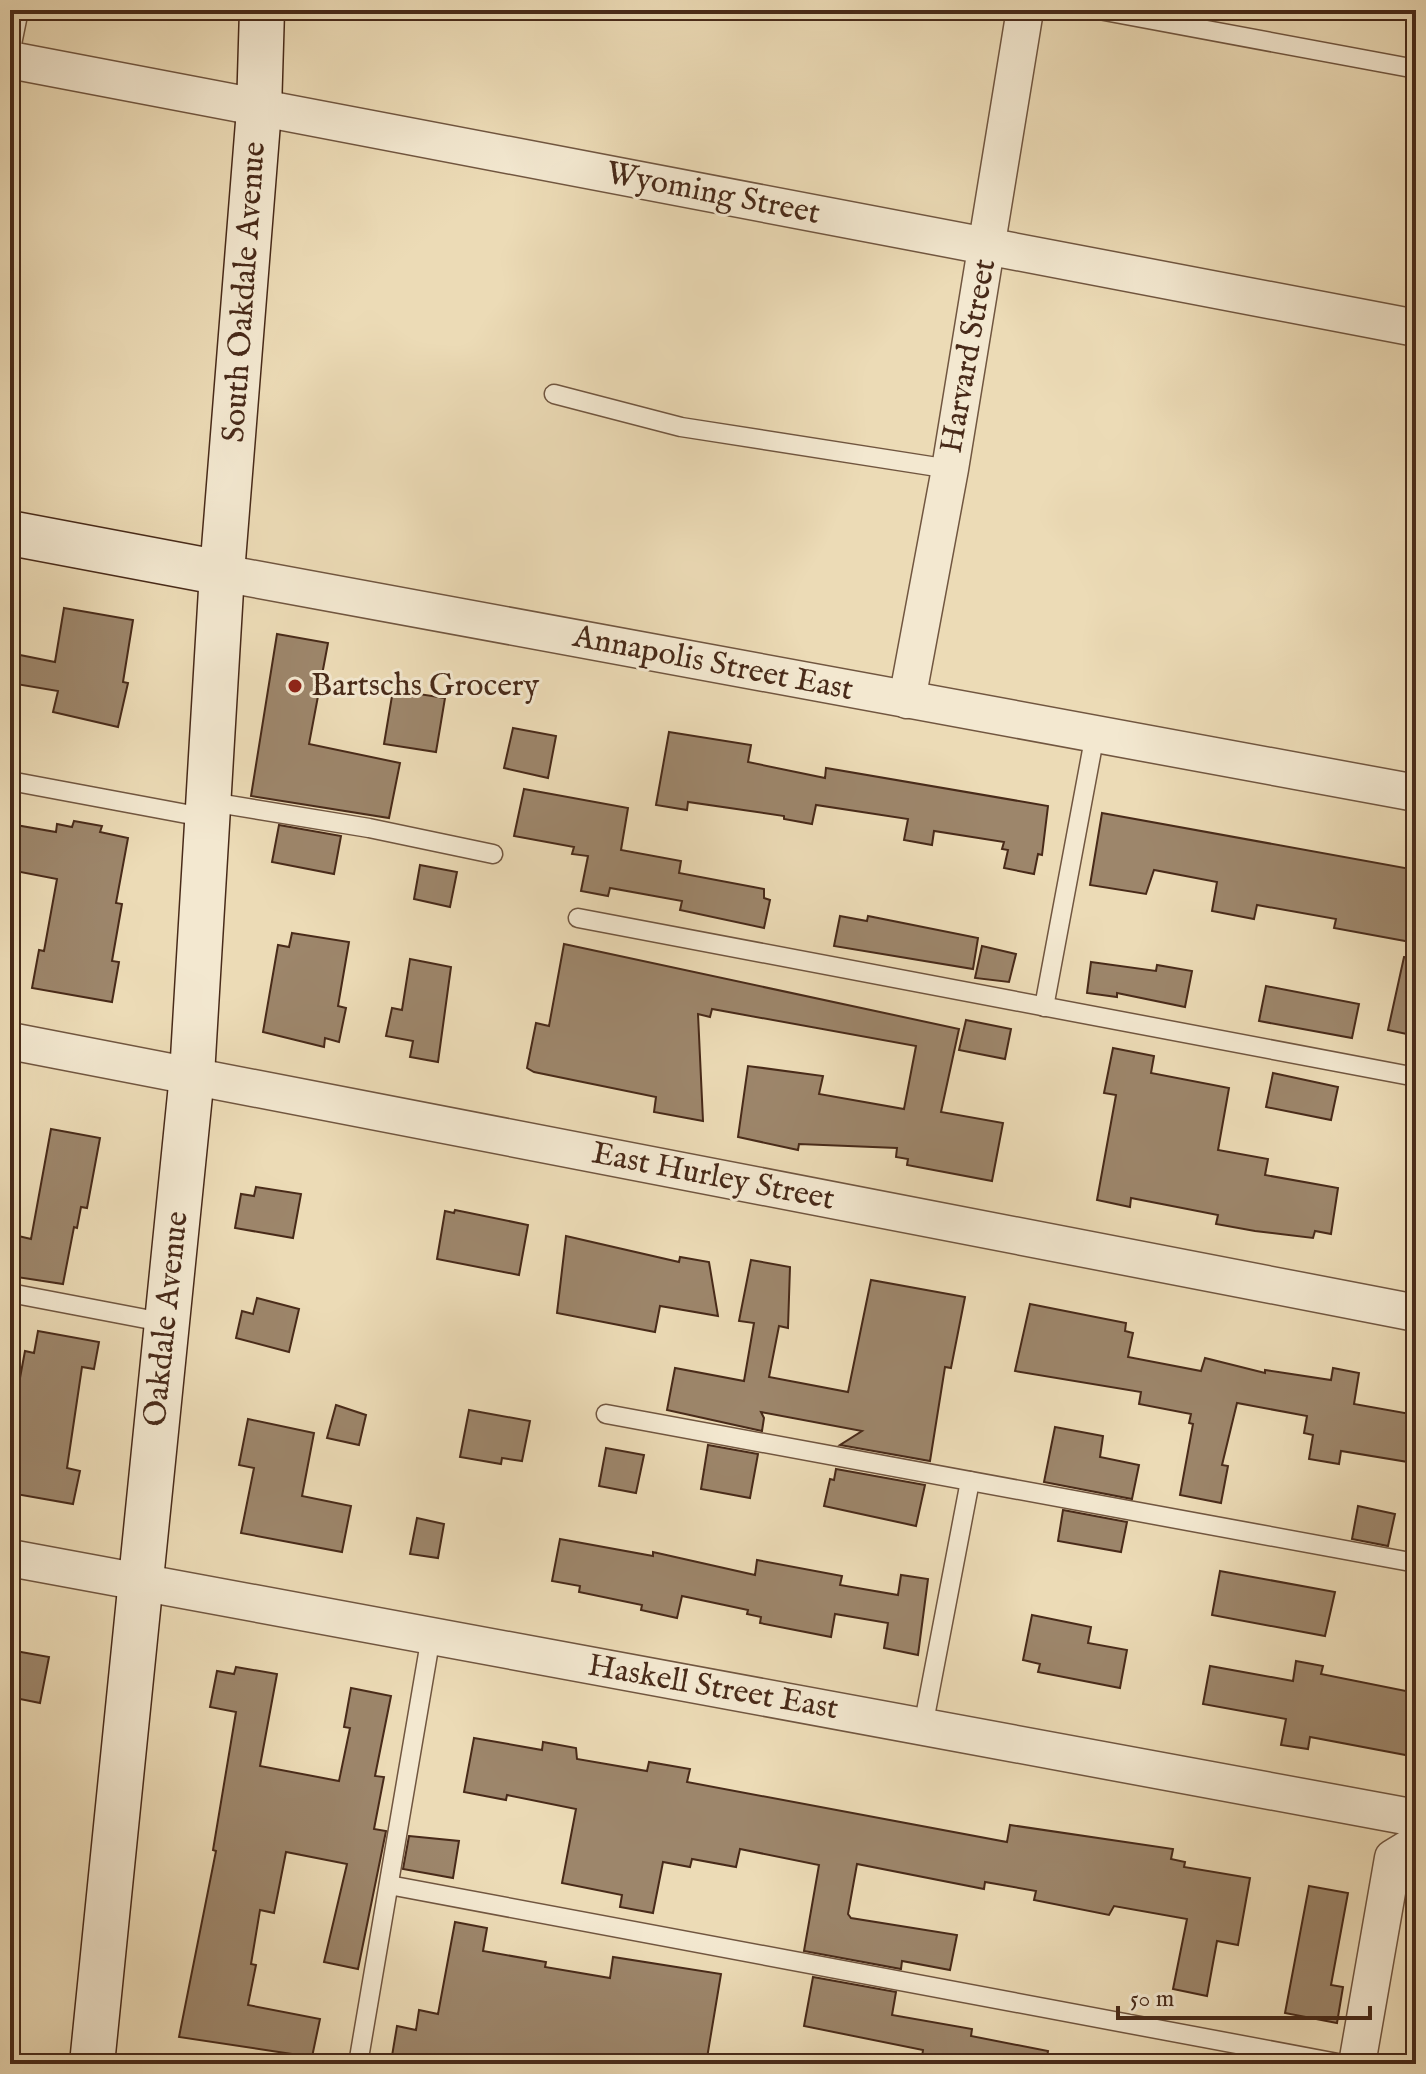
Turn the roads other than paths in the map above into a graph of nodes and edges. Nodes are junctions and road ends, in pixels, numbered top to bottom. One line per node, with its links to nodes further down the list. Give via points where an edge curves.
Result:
1 (19, 10): 5 (lane)
2 (262, 10): 7 (street, South Oakdale Avenue)
3 (1025, 10): 8 (street, Harvard Street)
4 (1099, 10): 6 (lane)
5 (10, 57): 7 (street, Wyoming Street)
6 (1416, 69)
7 (259, 110): 8 (street, Wyoming Street); 13 (street, South Oakdale Avenue)
8 (988, 245): 9 (street, Wyoming Street); 11 (street, Harvard Street)
9 (1416, 328)
10 (554, 394): 11 (lane, via 681,427)
11 (950, 469): 14 (street, Harvard Street)
12 (10, 533): 13 (street, Annapolis Street East)
13 (222, 573): 14 (street, Annapolis Street East); 18 (street, Oakdale Avenue)
14 (907, 700): 15 (street, Annapolis Street East)
15 (1095, 734): 17 (street, Annapolis Street East); 21 (lane)
16 (10, 781): 18 (lane)
17 (1416, 793)
18 (210, 810): 19 (lane, via 369,828); 23 (street, Oakdale Avenue)
19 (493, 854)
20 (578, 918): 21 (lane)
21 (1044, 1007): 24 (lane)
22 (10, 1041): 23 (street, East Hurley Street)
23 (192, 1075): 26 (street, East Hurley Street); 27 (street, Oakdale Avenue)
24 (1416, 1077)
25 (10, 1293): 27 (lane)
26 (1416, 1313)
27 (167, 1323): 32 (street, Oakdale Avenue)
28 (606, 1414): 29 (lane)
29 (970, 1481): 31 (lane); 34 (lane)
30 (10, 1558): 32 (street, Haskell Street East)
31 (1416, 1563)
32 (141, 1583): 33 (street, Haskell Street East); 38 (street, Oakdale Avenue)
33 (431, 1636): 34 (street, Haskell Street East); 37 (lane)
34 (923, 1727): 35 (street, Haskell Street East)
35 (1416, 1818)
36 (1416, 1844): 41 (street, via 1393,1858)
37 (389, 1885): 39 (lane); 40 (lane)
38 (92, 2064)
39 (358, 2064)
40 (1343, 2064)
41 (1357, 2064)

